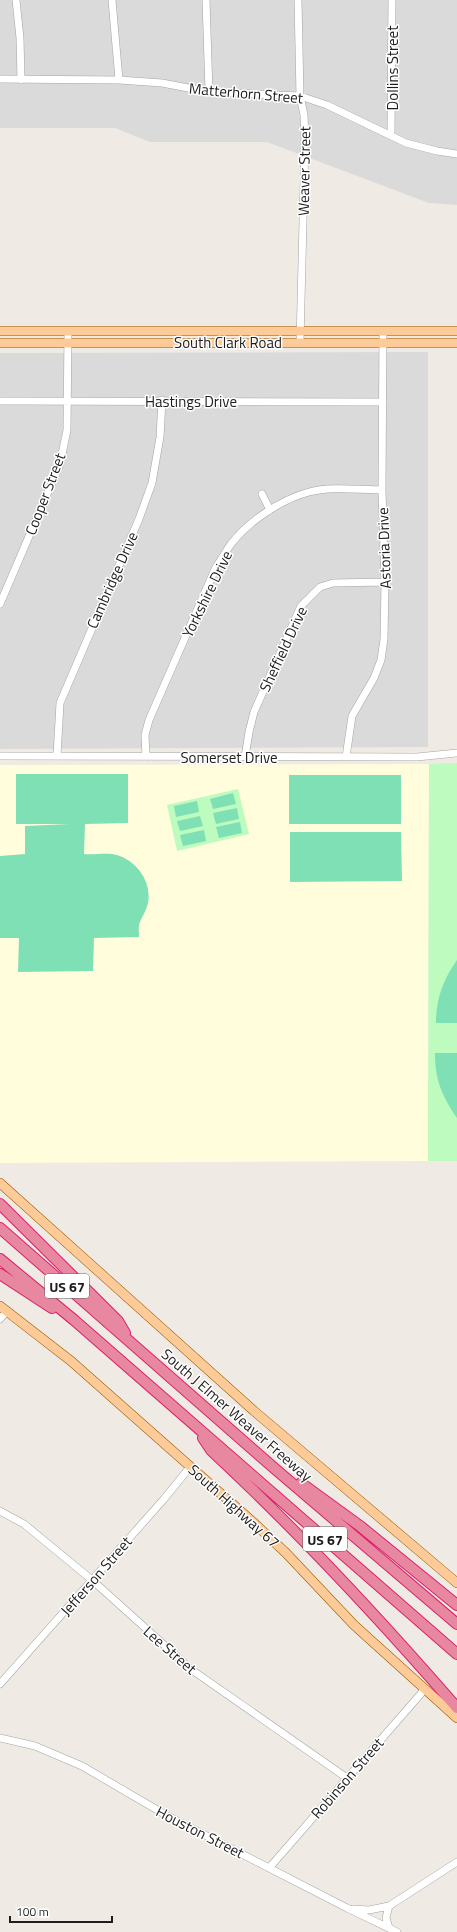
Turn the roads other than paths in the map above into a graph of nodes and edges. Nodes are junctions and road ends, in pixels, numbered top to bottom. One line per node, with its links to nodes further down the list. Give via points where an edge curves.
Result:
1 (16, 0): 7 (street)
2 (112, 0): 8 (street)
3 (206, 0): 9 (street)
4 (298, 0): 10 (street, Weaver Street)
5 (392, 0): 11 (street, Dollins Street)
6 (0, 79): 7 (street, Matterhorn Street)
7 (21, 80): 8 (street, Matterhorn Street)
8 (119, 80): 9 (street, Matterhorn Street, via 162,83)
9 (209, 92): 10 (street, Matterhorn Street)
10 (300, 96): 11 (street, Matterhorn Street, via 327,105); 15 (street, Weaver Street, via 305,141)
11 (391, 135): 12 (street, Matterhorn Street, via 426,149)
12 (457, 154)
13 (0, 331): 14 (main road, South Clark Road)
14 (68, 331): 15 (main road, South Clark Road); 19 (street, Cooper Street)
15 (300, 331): 16 (main road, South Clark Road); 18 (street, Weaver Street)
16 (383, 331): 17 (main road, South Clark Road); 20 (street, Astoria Drive)
17 (457, 331): 21 (main road)
18 (300, 342): 19 (main road, South Clark Road); 20 (main road, South Clark Road)
19 (68, 343): 22 (main road, South Clark Road); 25 (street, Cooper Street)
20 (383, 343): 21 (main road, South Clark Road); 26 (street, Astoria Drive)
21 (457, 343)
22 (0, 344)
23 (162, 400): 25 (street, Hastings Drive); 26 (street, Hastings Drive); 34 (street, Cambridge Drive, via 160,437 152,483 60,703)
24 (0, 401): 25 (street, Hastings Drive)
25 (68, 402): 31 (street, Cooper Street, via 67,430 60,464)
26 (383, 402): 27 (street, Astoria Drive)
27 (382, 490): 29 (street, Yorkshire Drive, via 326,489 309,492); 30 (street, Astoria Drive)
28 (262, 494): 29 (street)
29 (270, 510): 35 (street, Yorkshire Drive, via 245,529 231,544 216,567 149,720 145,735)
30 (385, 582): 36 (street, Sheffield Drive, via 333,583 320,588 301,606 254,712); 37 (street, Astoria Drive, via 381,660 374,678 352,716)
31 (0, 604)
32 (457, 753): 37 (street, Somerset Drive, via 416,757)
33 (0, 756): 34 (street, Somerset Drive)
34 (57, 756): 35 (street, Somerset Drive)
35 (146, 757): 36 (street, Somerset Drive)
36 (245, 757): 37 (street, Somerset Drive)
37 (346, 757)
38 (0, 1183): 52 (main road, via 254,1411)
39 (0, 1204): 46 (highway, via 118,1321)
40 (0, 1228): 46 (highway, South J Elmer Weaver Freeway / US 67)
41 (0, 1259): 45 (highway, US 67)
42 (0, 1274): 45 (highway)
43 (3, 1309): 44 (street); 48 (main road, South Highway 67, via 70,1361)
44 (0, 1319)
45 (74, 1320): 47 (highway, US 67)
46 (133, 1344): 49 (highway, South J Elmer Weaver Freeway / US 67)
47 (194, 1425): 55 (highway, US 67); 58 (highway, via 211,1450 293,1528)
48 (190, 1467): 51 (street, Jefferson Street); 57 (main road, South Highway 67, via 264,1533 354,1625)
49 (274, 1468): 53 (highway, via 294,1477); 54 (highway, South J Elmer Weaver Freeway / US 67)
50 (0, 1511): 51 (street, Lee Street, via 24,1524)
51 (92, 1580): 56 (street, Jefferson Street); 61 (street, Lee Street, via 192,1670)
52 (457, 1582)
53 (457, 1605)
54 (457, 1624)
55 (457, 1654)
56 (0, 1684)
57 (425, 1689): 59 (main road, South Highway 67); 61 (street, Robinson Street)
58 (457, 1708)
59 (457, 1718)
60 (0, 1738): 63 (street, Houston Street, via 36,1746 82,1766 166,1815)
61 (347, 1778): 63 (street, Robinson Street)
62 (457, 1862): 64 (street)
63 (270, 1867): 65 (street, Houston Street)
64 (389, 1906): 65 (street, via 369,1910); 66 (street, via 386,1918)
65 (347, 1908): 66 (street, Houston Street)
66 (389, 1928): 67 (street, Houston Street)
67 (397, 1932)

